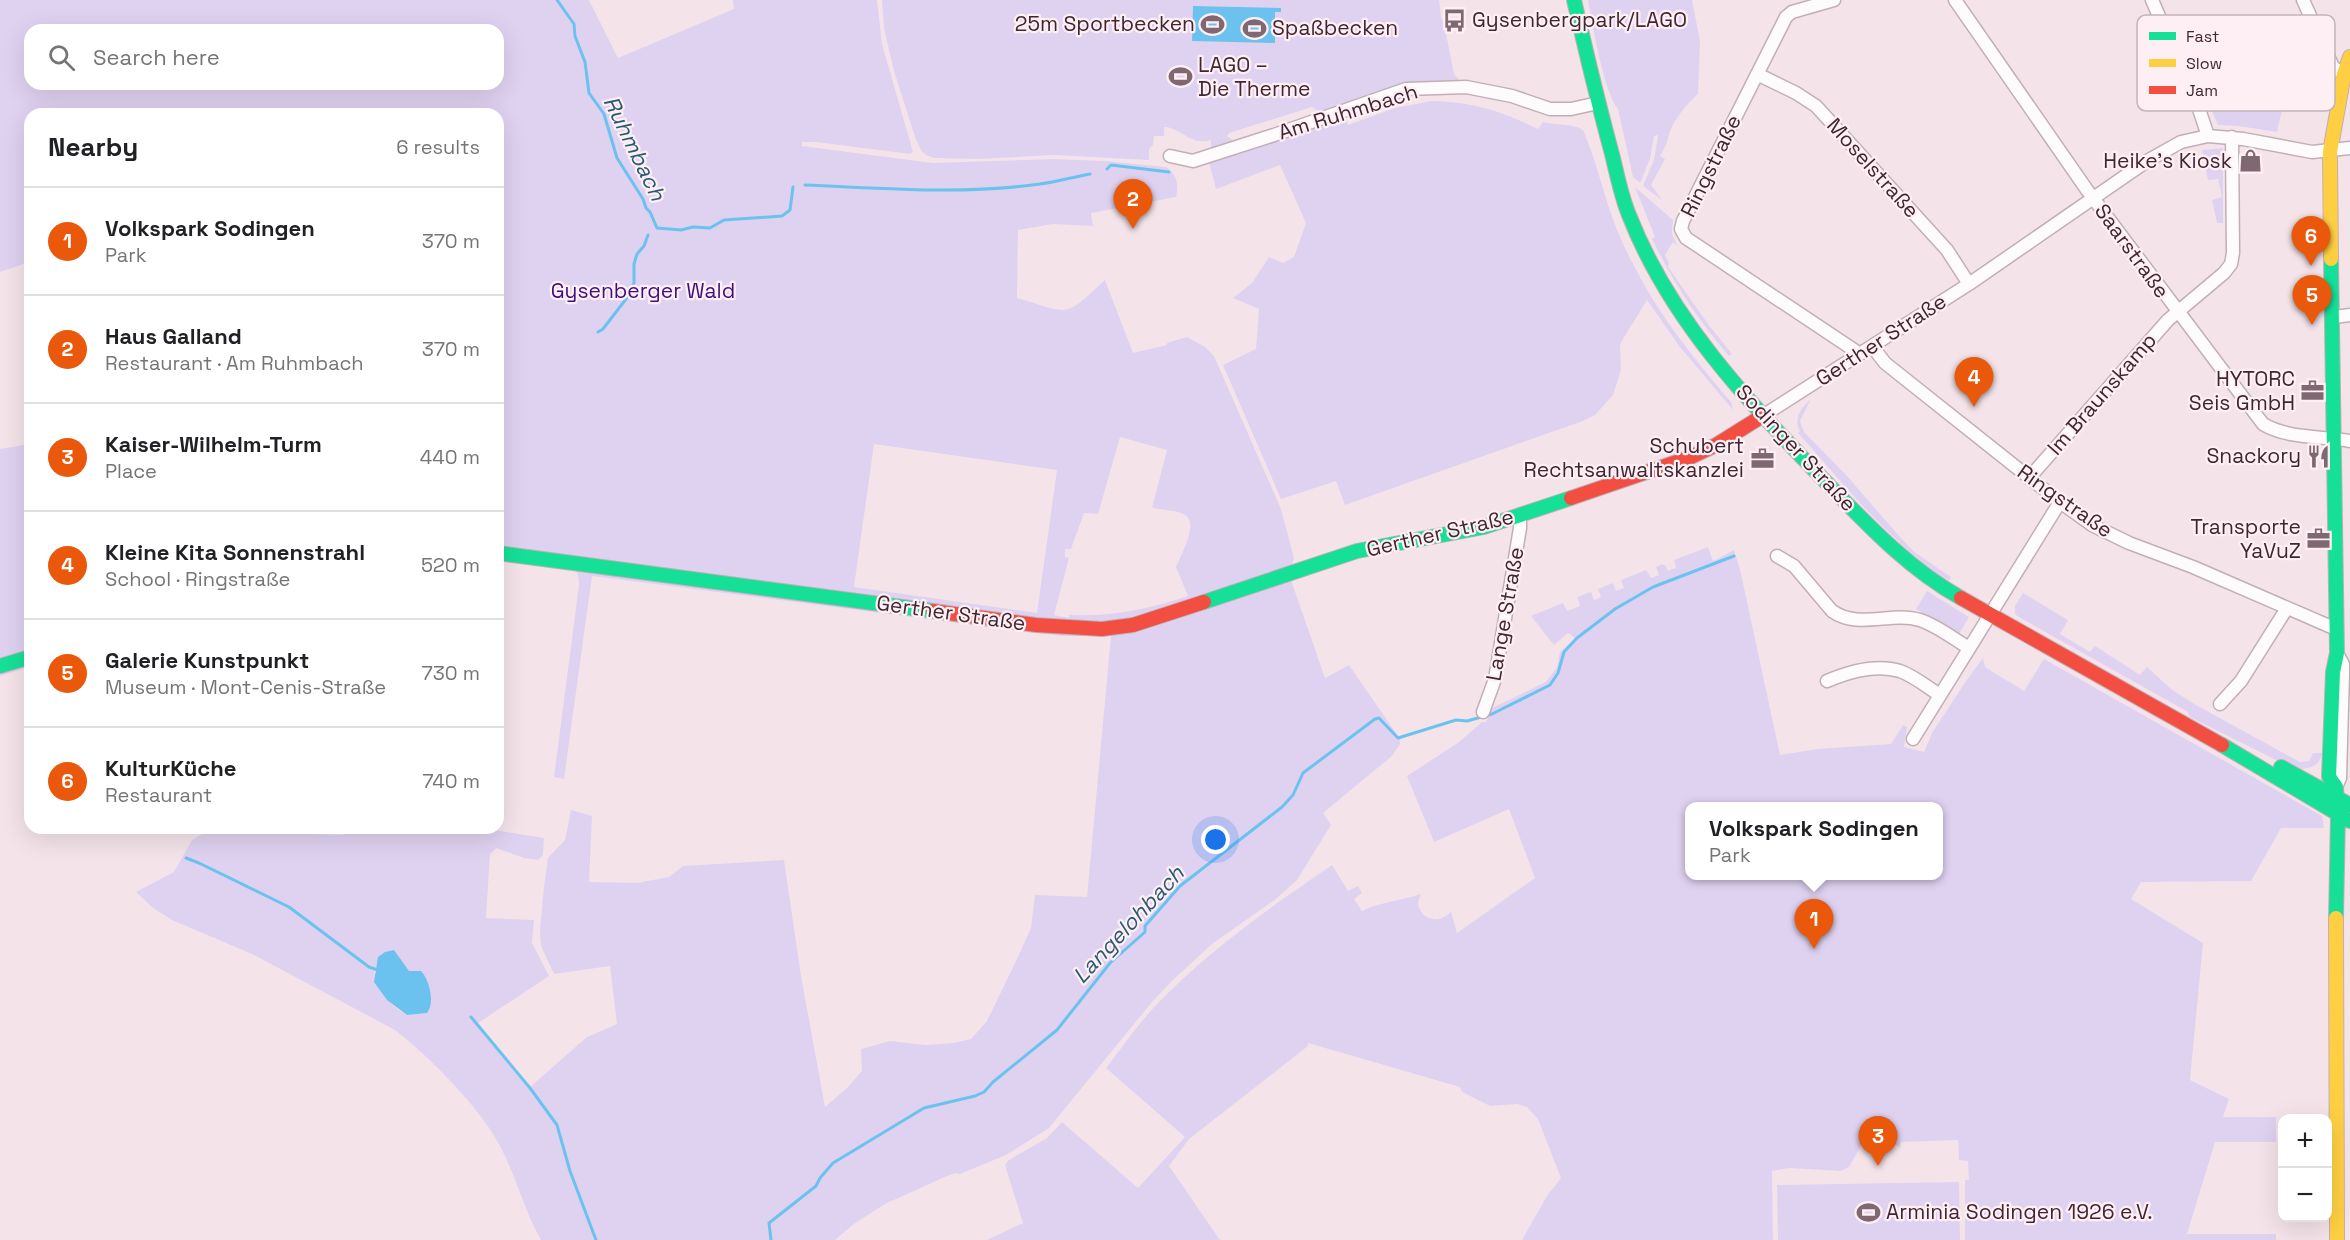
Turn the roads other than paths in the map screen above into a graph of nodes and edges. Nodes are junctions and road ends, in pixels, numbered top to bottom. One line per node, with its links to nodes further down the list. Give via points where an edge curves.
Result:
1 (1574, 0): 12 (street, Sodinger Straße)
2 (1834, 0): 10 (street, Ringstraße, via 1786,17)
3 (1955, 0): 19 (street, Saarstraße)
4 (2152, 0): 6 (street)
5 (2303, 0): 7 (street)
6 (2158, 15)
7 (2310, 15)
8 (2350, 57): 11 (street)
9 (2335, 68): 11 (street)
10 (1757, 74): 20 (street, Moselstraße, via 1816,106 1947,250); 25 (street, Ringstraße, via 1681,229 1686,238)
11 (2344, 74): 17 (street)
12 (1598, 103): 18 (street, Am Ruhmbach, via 1550,109 1466,87 1406,89 1193,161); 26 (street, Sodinger Straße, via 1623,197 1655,273 1701,343)
13 (2200, 111): 14 (street)
14 (2208, 136): 15 (street, Gerther Straße); 19 (street, Gerther Straße, via 2175,146)
15 (2232, 137): 17 (street, Gerther Straße); 21 (street, Im Braunskamp, via 2232,260 2224,273)
16 (2350, 148): 17 (street, Gerther Straße)
17 (2330, 152): 23 (street)
18 (1170, 156)
19 (2092, 198): 20 (street, Gerther Straße); 21 (street, Saarstraße)
20 (1969, 284): 24 (street, Gerther Straße)
21 (2177, 312): 27 (street, Saarstraße, via 2264,424 2288,434); 29 (street, Im Braunskamp)
22 (2350, 315): 23 (street)
23 (2334, 317): 27 (street)
24 (1872, 346): 25 (street, Gerther Straße); 29 (street, Ringstraße, via 1885,363)
25 (1860, 354): 26 (street, Gerther Straße)
26 (1764, 415): 31 (street, Gerther Straße, via 1691,457); 35 (street, Sodinger Straße, via 1890,546 1939,586)
27 (2335, 438): 28 (street, Saarstraße); 36 (street)
28 (2350, 441)
29 (2029, 478): 30 (street, Ringstraße)
30 (2060, 502): 34 (street, Ringstraße, via 2092,525 2129,543); 35 (street)
31 (1520, 515): 32 (street, Gerther Straße, via 1484,527 1357,551 1143,622 1102,629 1036,625); 44 (street, Lange Straße, via 1495,679)
32 (504, 555)
33 (1777, 556): 37 (street, via 1794,566 1838,616 1856,620 1918,620)
34 (2287, 608): 36 (street, Ringstraße); 43 (street, via 2241,681)
35 (1990, 614): 37 (street); 45 (street, Sodinger Straße)
36 (2336, 629): 38 (street)
37 (1969, 648): 42 (street)
38 (2341, 650): 47 (street, via 2332,672 2329,777)
39 (24, 659): 40 (street)
40 (0, 666)
41 (1827, 681): 42 (street, via 1856,671 1890,669)
42 (1940, 695): 46 (street)
43 (2220, 704)
44 (1483, 712)
45 (2211, 737): 47 (street, Sodinger Straße, via 2242,747); 49 (street, Sodinger Straße)
46 (1913, 740)
47 (2336, 792): 48 (street, Sodinger Straße); 49 (street)
48 (2350, 805)
49 (2344, 818): 50 (street, via 2335,946)
50 (2337, 1240)

